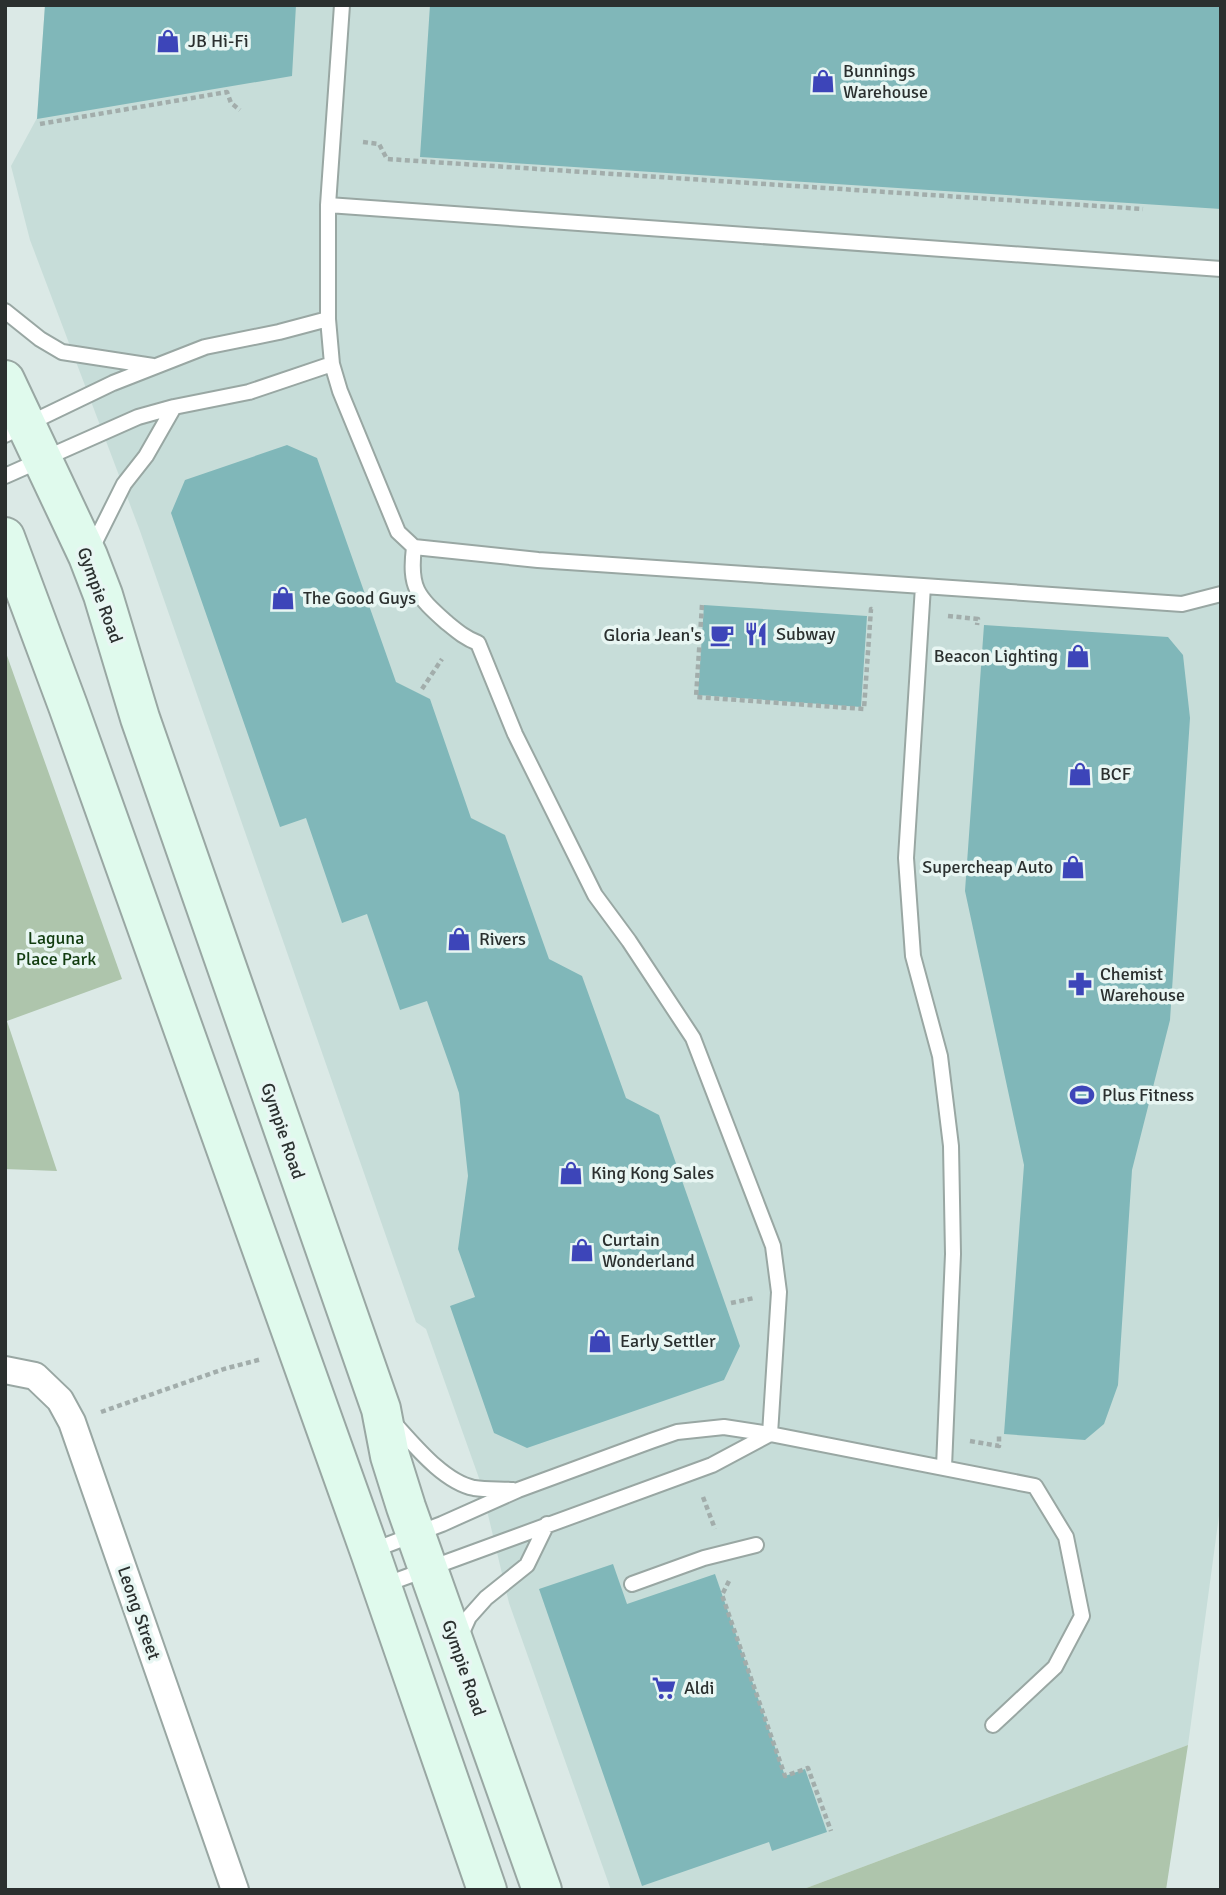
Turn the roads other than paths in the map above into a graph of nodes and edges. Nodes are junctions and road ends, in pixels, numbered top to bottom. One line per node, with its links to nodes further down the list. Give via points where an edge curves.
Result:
1 (342, 5): 2 (lane)
2 (328, 205): 3 (lane); 5 (lane)
3 (1221, 269)
4 (5, 311): 7 (lane, via 62,352)
5 (328, 319): 6 (lane); 7 (lane, via 205,347)
6 (332, 364): 9 (lane, via 249,392); 14 (lane, via 398,532)
7 (156, 367): 10 (lane)
8 (5, 380): 10 (main road, Gympie Road)
9 (174, 407): 11 (lane, via 138,417); 15 (lane, via 124,484)
10 (16, 430): 11 (main road, Gympie Road)
11 (43, 460): 12 (lane); 15 (main road, Gympie Road)
12 (5, 477)
13 (5, 537): 26 (main road)
14 (414, 547): 16 (lane, via 524,559); 20 (lane, via 411,571 421,600 464,638 478,643 515,734 595,895 692,1038 773,1246 779,1292)
15 (88, 556): 19 (main road, Gympie Road, via 148,742)
16 (923, 586): 17 (lane, via 1182,604); 21 (lane, via 906,858 913,956 940,1056 951,1146 953,1254)
17 (1221, 594)
18 (5, 1370): 31 (street, Leong Street, via 35,1376 60,1400 72,1422)
19 (381, 1409): 22 (lane, via 443,1474 475,1488); 24 (main road, Gympie Road, via 390,1456)
20 (770, 1434): 21 (lane); 22 (lane, via 724,1427 677,1432); 23 (lane, via 712,1465)
21 (944, 1467): 30 (lane, via 1035,1486 1066,1537 1082,1616 1055,1667)
22 (518, 1490): 24 (lane)
23 (547, 1524): 27 (lane); 29 (lane, via 527,1565 486,1598 469,1618)
24 (416, 1533): 26 (lane); 27 (main road, Gympie Road)
25 (756, 1545): 28 (lane)
26 (376, 1569): 27 (lane); 32 (main road)
27 (429, 1569): 29 (main road, Gympie Road)
28 (632, 1584)
29 (456, 1645): 33 (main road, Gympie Road)
30 (993, 1725)
31 (235, 1890)
32 (487, 1890)
33 (541, 1890)

